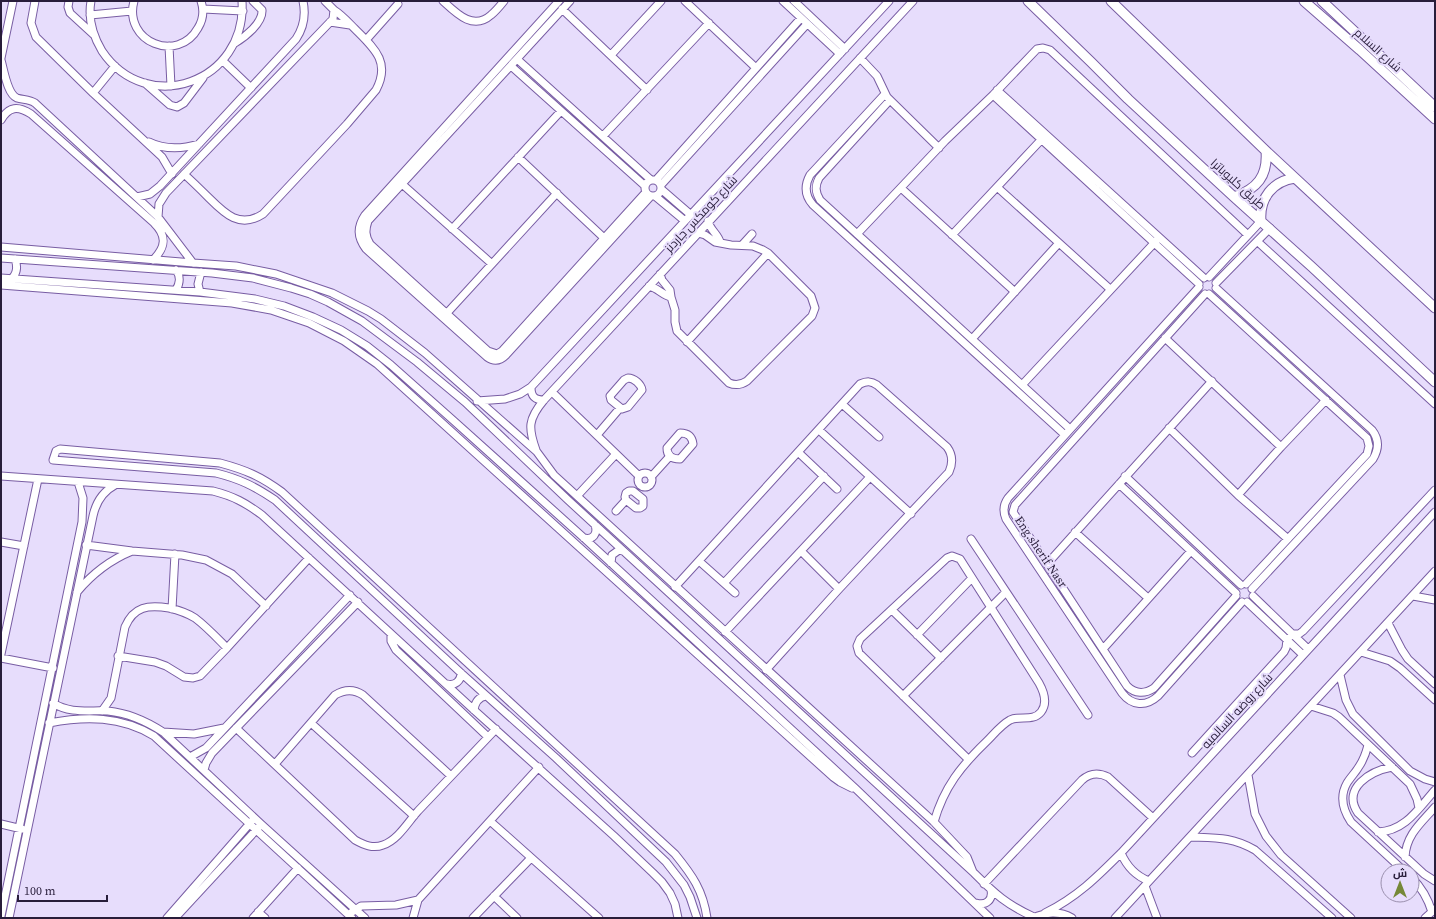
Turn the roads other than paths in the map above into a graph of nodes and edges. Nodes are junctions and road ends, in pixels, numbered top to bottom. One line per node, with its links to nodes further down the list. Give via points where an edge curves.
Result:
1 (13, 1): 47 (street)
2 (35, 1): 60 (street, via 32,23 36,37)
3 (69, 1): 37 (street, via 70,13)
4 (90, 1): 31 (street)
5 (134, 1): 30 (street)
6 (201, 1): 26 (street)
7 (242, 1): 28 (street)
8 (253, 1): 40 (street, via 262,10 262,17 249,33)
9 (303, 1): 38 (street, via 303,24)
10 (325, 1): 29 (street)
11 (443, 1): 12 (street, via 458,16 471,21 491,16)
12 (504, 1)
13 (559, 1): 94 (street, via 365,215 359,228 361,243 494,361 506,355)
14 (570, 1): 27 (street)
15 (661, 1): 45 (street)
16 (685, 1): 34 (street)
17 (782, 1): 32 (street)
18 (794, 1): 43 (street)
19 (889, 1): 43 (street, شارع كومكس جاردنز)
20 (913, 1): 46 (street, شارع كومكس جاردنز)
21 (1028, 1): 97 (main road, طريق كليوباترا, via 1128,99)
22 (1111, 1): 83 (main road)
23 (1304, 1): 72 (main road, شارع السلام)
24 (1322, 1): 67 (main road, شارع السلام)
25 (398, 4): 39 (street)
26 (203, 9): 28 (street); 41 (street, via 202,20 193,35 180,44)
27 (562, 9): 45 (street); 48 (street)
28 (243, 10): 40 (street)
29 (334, 10): 33 (street); 36 (street)
30 (132, 11): 31 (street); 41 (street, via 136,28 147,40)
31 (90, 14): 37 (street)
32 (801, 18): 35 (street); 53 (street)
33 (330, 22): 36 (street); 42 (street)
34 (709, 23): 53 (street); 59 (street)
35 (807, 24): 44 (street); 90 (street)
36 (350, 25): 39 (street)
37 (94, 35): 50 (street, via 106,57)
38 (296, 39): 42 (street); 52 (street)
39 (366, 40): 86 (street, via 378,54 381,62 381,77 376,90 263,214 250,220 228,216)
40 (235, 43): 49 (street)
41 (169, 46): 57 (street)
42 (306, 47): 54 (street)
43 (845, 49): 44 (street, شارع كومكس جاردنز)
44 (840, 54): 98 (street, شارع كومكس جاردنز)
45 (611, 56): 59 (street)
46 (860, 58): 62 (street, via 877,76); 101 (street, شارع كومكس جاردنز)
47 (1, 59): 63 (street, via 9,90)
48 (517, 59): 51 (street); 76 (street)
49 (223, 61): 55 (street); 58 (street)
50 (115, 66): 56 (street); 60 (street)
51 (510, 66): 70 (street); 91 (street)
52 (271, 67): 54 (street); 58 (street)
53 (756, 68): 90 (street)
54 (279, 75): 71 (street)
55 (204, 76): 56 (street, via 184,103 177,107 170,105); 57 (street)
56 (145, 83): 57 (street)
57 (171, 86)
58 (251, 88): 66 (street)
59 (647, 90): 76 (street)
60 (93, 93): 77 (street)
61 (995, 93): 74 (street); 81 (street); 110 (street, via 1037,50 1050,50)
62 (884, 94): 65 (street); 178 (street, via 810,175 806,187 808,199)
63 (15, 97): 64 (street); 68 (street)
64 (26, 99): 69 (street); 75 (street, via 35,103)
65 (890, 100): 81 (street); 108 (street, via 817,182 816,192 820,200)
66 (236, 104): 71 (street); 80 (street)
67 (1435, 108)
68 (13, 109): 69 (street); 73 (street, via 6,112)
69 (24, 110): 79 (street)
70 (561, 111): 84 (street); 94 (street)
71 (244, 112): 82 (street)
72 (1435, 119)
73 (1, 120)
74 (1037, 131): 78 (street); 113 (street)
75 (70, 135): 79 (street); 87 (street)
76 (603, 136): 90 (street)
77 (144, 140): 80 (street, via 167,148); 85 (street, via 162,157)
78 (1041, 140): 92 (street); 113 (street)
79 (64, 142): 89 (street)
80 (199, 144): 82 (street); 85 (street)
81 (939, 148): 93 (street)
82 (206, 151): 86 (street)
83 (1266, 151): 88 (main road); 97 (main road, via 1262,178)
84 (518, 157): 95 (street); 104 (street)
85 (172, 174): 96 (street, via 150,194)
86 (184, 174): 99 (street, via 162,198)
87 (114, 176): 89 (street); 96 (street)
88 (1295, 178): 102 (main road, via 1280,182 1268,192 1262,205); 149 (main road)
89 (109, 182): 105 (street)
90 (657, 183): 94 (street, via 659,193); 94 (street, via 647,182); 98 (street)
91 (402, 184): 104 (street); 150 (street, via 368,221 367,238 370,244)
92 (997, 187): 109 (street); 117 (street)
93 (901, 188): 108 (street); 109 (street)
94 (649, 192): 100 (street); 112 (street)
95 (557, 193): 112 (street); 128 (street)
96 (138, 197): 99 (street)
97 (1234, 197): 102 (main road, طريق كليوباترا)
98 (691, 215): 100 (street, شارع كومكس جاردنز)
99 (158, 217): 105 (street)
100 (685, 221): 163 (street, شارع كومكس جاردنز)
101 (708, 221): 106 (street, شارع كومكس جاردنز); 115 (street, via 710,229)
102 (1261, 221): 103 (main road, طريق كليوباترا); 110 (street)
103 (1270, 228): 116 (street); 160 (main road, طريق كليوباترا)
104 (452, 229): 128 (street)
105 (164, 230): 111 (street); 114 (street)
106 (698, 232): 115 (street, via 715,242); 132 (street, شارع كومكس جاردنز)
107 (752, 234): 118 (street)
108 (857, 234): 152 (street)
109 (952, 235): 145 (street)
110 (1248, 236): 121 (street)
111 (173, 237): 114 (street); 127 (street)
112 (604, 238): 150 (street, via 500,353 488,351)
113 (1157, 239): 133 (street); 138 (street); 142 (street)
114 (164, 241): 126 (street, via 159,254)
115 (720, 242): 118 (street)
116 (1258, 242): 123 (street); 170 (street)
117 (1059, 243): 142 (street); 145 (street)
118 (742, 245): 122 (street, via 753,246)
119 (1, 247): 120 (street)
120 (9, 248): 125 (street); 126 (street)
121 (1236, 250): 123 (street); 133 (street)
122 (768, 254): 153 (street); 153 (street, via 811,296 816,308 812,316 748,381 738,385 729,383)
123 (1243, 256): 139 (street)
124 (1, 258): 125 (street)
125 (12, 259): 129 (street); 135 (street, via 16,269)
126 (153, 260): 127 (street)
127 (193, 264): 131 (street, via 236,266)
128 (492, 264): 150 (street)
129 (176, 270): 130 (street); 143 (street, via 180,283)
130 (201, 272): 136 (street); 144 (street, via 198,284)
131 (274, 273): 136 (street); 155 (street, via 332,292 350,301 381,320)
132 (660, 274): 141 (street, شارع كومكس جاردنز); 148 (street, via 670,290)
133 (1207, 277): 138 (street); 139 (street, via 1213,279)
134 (1, 278): 135 (street)
135 (12, 278): 137 (street); 140 (street)
136 (272, 282): 157 (street, via 310,294 345,311 379,332)
137 (1, 284): 146 (street)
138 (1199, 285): 147 (street, via 1200,291); 158 (street, Eng.sherif Nasr)
139 (1216, 285): 147 (street, via 1214,291); 154 (street)
140 (108, 286): 143 (street); 146 (street)
141 (649, 286): 148 (street); 164 (street, شارع كومكس جاردنز)
142 (1110, 289): 161 (street)
143 (176, 290): 144 (street)
144 (200, 292): 172 (street, via 255,299 284,306 334,327 391,365)
145 (1015, 292): 152 (street)
146 (108, 294): 173 (street, via 232,303 271,310 309,323 344,341 377,364)
147 (1207, 294): 151 (street); 156 (street)
148 (670, 297): 153 (street, via 675,310 676,327)
149 (1435, 308)
150 (447, 313)
151 (1165, 338): 159 (street); 162 (street)
152 (972, 339): 161 (street)
153 (687, 342)
154 (1282, 348): 156 (street); 205 (street, via 1372,430 1377,440 1373,459)
155 (425, 353): 157 (street); 167 (street)
156 (1276, 354): 166 (street)
157 (417, 362): 168 (street)
158 (1116, 379): 162 (street); 175 (street, Eng.sherif Nasr)
159 (1212, 381): 174 (street); 180 (street)
160 (1435, 382)
161 (1022, 385): 175 (street)
162 (1123, 385): 228 (street, via 1014,507 1014,514)
163 (531, 387): 165 (street, via 534,397); 167 (street, شارع كومكس جاردنز, via 505,399)
164 (552, 392): 165 (street, شارع كومكس جاردنز); 177 (street)
165 (544, 400): 181 (street, شارع كومكس جاردنز, via 531,418 531,433)
166 (1326, 400): 180 (street); 205 (street, via 1367,438 1370,446 1367,454)
167 (479, 401): 168 (street, شارع كومكس جاردنز); 181 (street)
168 (465, 402): 195 (street)
169 (842, 404): 176 (street); 179 (street); 209 (street, via 860,384 872,382 950,450 952,461 949,472)
170 (1435, 404)
171 (620, 408): 171 (street, via 628,407 641,392 641,386 631,378 624,380 610,396); 177 (street)
172 (454, 420): 173 (street); 214 (street)
173 (446, 427): 312 (street, via 833,777)
174 (1169, 428): 191 (street); 203 (street)
175 (1070, 429): 178 (street, Eng.sherif Nasr)
176 (819, 430): 182 (street); 193 (street)
177 (597, 435): 183 (street)
178 (1065, 435): 250 (street, Eng.sherif Nasr, via 1008,498 1004,510 1006,519)
179 (879, 437)
180 (1281, 447): 203 (street)
181 (537, 452): 187 (street)
182 (798, 452): 190 (street); 226 (street)
183 (616, 454): 189 (street); 204 (street)
184 (670, 456): 192 (street)
185 (160, 458): 186 (street); 186 (street, via 58,449 55,451 54,460); 254 (street, via 220,463 263,478 282,492)
186 (159, 469): 256 (street, via 216,473 256,487 275,500)
187 (554, 475): 195 (street); 204 (street)
188 (1, 476): 194 (street)
189 (639, 476): 192 (street, via 646,473); 199 (street, via 639,484)
190 (824, 476): 200 (street); 231 (street)
191 (1125, 476): 197 (street); 232 (street)
192 (651, 477): 199 (street, via 651,483)
193 (870, 477): 209 (street); 222 (street)
194 (38, 479): 196 (street); 219 (street)
195 (548, 481): 212 (street)
196 (78, 482): 198 (street); 210 (street, via 83,498)
197 (1119, 484): 213 (street); 223 (street)
198 (115, 485): 211 (street, via 100,498); 225 (street, via 213,491 229,495 247,503)
199 (644, 487): 202 (street)
200 (837, 489)
201 (1435, 490): 258 (street, via 1303,632)
202 (638, 494): 206 (street, via 629,491 624,497); 206 (street, via 644,502 640,508)
203 (1238, 495): 216 (street)
204 (576, 496): 233 (street)
205 (1330, 499): 216 (street); 237 (street)
206 (626, 500): 207 (street)
207 (616, 511)
208 (1435, 512): 263 (street, شارع روضه السالميه)
209 (911, 514): 234 (street)
210 (83, 515): 211 (street); 271 (street)
211 (93, 516): 218 (street)
212 (595, 525): 214 (street, via 595,534 588,539); 221 (street)
213 (1075, 532): 228 (street); 241 (street)
214 (584, 538): 227 (street)
215 (971, 539): 235 (street)
216 (1288, 539): 232 (street)
217 (1, 542): 219 (street)
218 (86, 545): 220 (street); 238 (street)
219 (24, 546): 265 (street)
220 (132, 551): 224 (street); 238 (street, via 102,568 88,579)
221 (623, 551): 227 (street, via 619,550 612,555); 336 (street)
222 (801, 551): 234 (street); 255 (street)
223 (1191, 551): 241 (street); 242 (street)
224 (175, 554): 245 (street, via 196,557 224,568); 247 (street)
225 (309, 558): 239 (street); 245 (street)
226 (699, 561): 231 (street); 233 (street)
227 (611, 563): 312 (street)
228 (1047, 564): 249 (street)
229 (1435, 571): 240 (street)
230 (972, 578): 246 (street); 248 (street, via 960,559 950,557); 259 (street)
231 (724, 583): 236 (street)
232 (1243, 585): 237 (street); 242 (street, via 1237,588)
233 (675, 587): 255 (street)
234 (839, 589): 273 (street)
235 (1006, 592): 246 (street); 288 (street)
236 (735, 593)
237 (1253, 593): 242 (street, via 1250,600); 258 (street)
238 (76, 594): 276 (street)
239 (350, 595): 244 (street); 251 (street)
240 (1413, 596): 243 (street); 252 (street)
241 (1148, 598): 262 (street)
242 (1240, 598): 250 (street, Eng.sherif Nasr, via 1158,696 1142,704 1125,697); 260 (street); 262 (street, via 1154,688 1146,692 1134,691 1127,686)
243 (1435, 600)
244 (358, 602): 253 (street); 257 (street)
245 (266, 606): 261 (street)
246 (991, 608): 269 (street); 300 (street, via 1040,683 1045,704 1037,716 1016,718 1006,722)
247 (172, 609): 261 (street, via 196,619); 267 (street, via 149,606 134,613 125,627)
248 (892, 610): 259 (street); 280 (street, via 860,639 856,646 859,653)
249 (1077, 610): 250 (street); 262 (street)
250 (1070, 615)
251 (327, 619): 253 (street); 293 (street)
252 (1388, 623): 264 (street); 270 (street)
253 (336, 625): 291 (street)
254 (426, 625): 256 (street); 304 (street)
255 (725, 632): 273 (street)
256 (418, 633): 274 (street)
257 (391, 634): 277 (street); 295 (street, via 392,644 396,650)
258 (1292, 634): 260 (street); 263 (street)
259 (917, 635): 269 (street)
260 (1287, 640): 266 (street); 298 (street, via 1284,652)
261 (227, 648): 267 (street, via 204,673 192,678 180,675 155,662)
262 (1103, 649)
263 (1308, 649): 266 (street, شارع روضه السالميه)
264 (1361, 652): 272 (street, via 1390,661); 275 (street)
265 (1, 654)
266 (1303, 655): 317 (street, شارع روضه السالميه)
267 (118, 656): 281 (street)
268 (1, 658): 271 (street)
269 (941, 658): 280 (street)
270 (1408, 659): 272 (street); 278 (street)
271 (53, 668): 276 (street)
272 (1400, 668): 282 (street)
273 (766, 670): 320 (street)
274 (461, 673): 277 (street, via 460,680 454,684); 279 (street)
275 (1340, 675): 284 (street); 306 (street, via 1346,700 1354,714)
276 (53, 683): 283 (street); 324 (street)
277 (447, 684): 285 (street)
278 (1435, 684)
279 (486, 696): 285 (street, via 478,699); 309 (street)
280 (903, 696): 300 (street)
281 (111, 698): 286 (street); 287 (street)
282 (1435, 700)
283 (53, 703): 286 (street, via 70,710); 289 (street)
284 (1311, 706): 297 (street, via 1339,718); 307 (street)
285 (474, 710): 292 (street)
286 (102, 711): 287 (street)
287 (119, 713): 294 (street, via 140,719)
288 (1088, 715)
289 (49, 723): 318 (street, via 99,719 116,720 140,728 160,741); 325 (street)
290 (311, 723): 301 (street); 308 (street, via 340,692 359,692); 316 (street)
291 (236, 728): 296 (street); 301 (street)
292 (496, 729): 295 (street); 302 (street)
293 (222, 730): 294 (street, via 194,734); 296 (street); 299 (street, via 202,750)
294 (163, 732): 299 (street)
295 (488, 737): 308 (street)
296 (226, 738): 305 (street, via 209,758)
297 (1368, 745): 303 (street); 333 (street, via 1362,761 1344,790 1343,807 1351,822)
298 (1192, 753)
299 (190, 757): 305 (street)
300 (968, 759): 320 (street, via 945,792)
301 (275, 764): 316 (street, via 361,844 376,847 391,842)
302 (539, 767): 319 (street); 364 (street, via 662,882 675,904)
303 (1392, 767): 310 (street); 327 (street, via 1373,773 1360,784 1352,796 1358,813)
304 (582, 768): 309 (street); 366 (street, via 675,854 693,877 705,904)
305 (204, 770): 318 (street)
306 (1410, 771): 310 (street); 311 (street)
307 (1248, 775): 328 (street); 330 (street, via 1255,814 1266,836)
308 (451, 776): 316 (street)
309 (575, 776): 365 (street, via 676,873 690,897)
310 (1404, 778): 314 (street, via 1414,791)
311 (1435, 782)
312 (856, 789): 347 (street)
313 (1435, 790): 314 (street)
314 (1419, 808): 322 (street)
315 (1435, 808): 326 (street)
316 (414, 816)
317 (1153, 818): 329 (street, شارع روضه السالميه); 341 (street, via 1108,777 1090,774)
318 (252, 821): 323 (street); 355 (street)
319 (490, 821): 332 (street); 346 (street)
320 (934, 822): 336 (street, via 967,857)
321 (1, 824): 324 (street)
322 (1404, 824): 326 (street); 327 (street, via 1392,830)
323 (259, 827): 335 (street); 348 (street); 356 (street)
324 (19, 828): 325 (street); 340 (street)
325 (27, 830): 354 (street)
326 (1413, 831): 331 (street, via 1407,843)
327 (1378, 832): 331 (street)
328 (1191, 836): 334 (street, via 1220,838 1244,844); 342 (street)
329 (1121, 853): 342 (street, via 1126,863); 351 (street, شارع روضه السالميه, via 1084,889)
330 (1281, 855): 334 (street); 373 (street)
331 (1405, 857): 337 (street)
332 (531, 858): 345 (street); 363 (street)
333 (1395, 863)
334 (1272, 865): 372 (street)
335 (298, 868): 350 (street); 353 (street)
336 (974, 873): 341 (street)
337 (1424, 874): 338 (street); 339 (street)
338 (1420, 876)
339 (1435, 881)
340 (4, 883): 352 (street)
341 (984, 884): 344 (street)
342 (1147, 884): 370 (street); 371 (street)
343 (1420, 887): 349 (street)
344 (991, 890): 347 (street, via 992,895 986,904); 368 (street)
345 (494, 896): 361 (street); 362 (street)
346 (418, 900): 348 (street); 360 (street)
347 (976, 903): 367 (street)
348 (356, 909): 353 (street); 359 (street)
349 (1433, 911): 374 (street)
350 (258, 912): 357 (street); 358 (street)
351 (1045, 914): 368 (street); 369 (street, via 1058,913)
352 (1, 916)
353 (351, 917)
354 (9, 918)
355 (167, 918)
356 (175, 918)
357 (253, 918)
358 (265, 918)
359 (365, 918)
360 (413, 918)
361 (473, 918)
362 (517, 918)
363 (599, 918)
364 (678, 918)
365 (697, 918)
366 (707, 918)
367 (990, 918)
368 (1033, 918)
369 (1072, 918)
370 (1115, 918)
371 (1157, 918)
372 (1332, 918)
373 (1351, 918)
374 (1425, 918)

